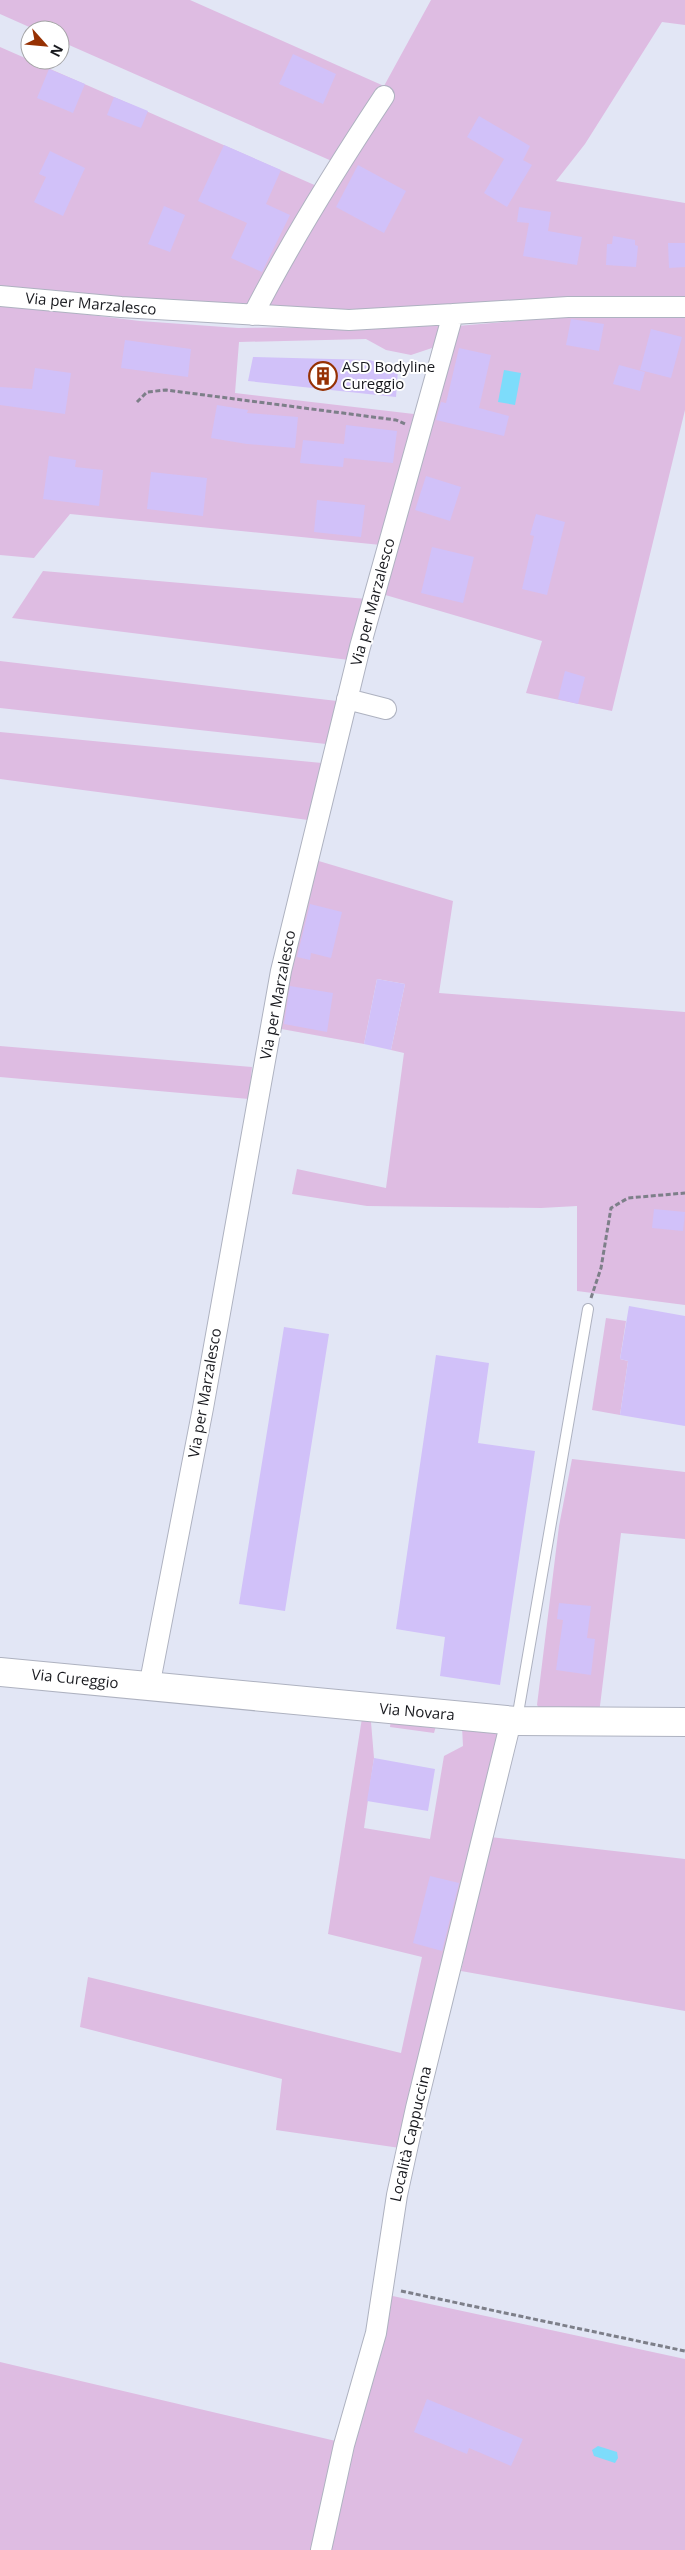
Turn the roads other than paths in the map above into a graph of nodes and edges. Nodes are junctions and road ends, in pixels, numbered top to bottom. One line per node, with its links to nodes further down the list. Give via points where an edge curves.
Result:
1 (384, 96): 4 (street, via 281,260)
2 (0, 296): 4 (street, Via per Marzalesco)
3 (685, 306): 5 (street, Via per Marzalesco, via 568,307)
4 (253, 314): 5 (street, Via per Marzalesco, via 349,320)
5 (452, 314): 6 (street, Via per Marzalesco)
6 (348, 699): 7 (street); 10 (street, Via per Marzalesco, via 281,971 203,1408)
7 (386, 709)
8 (588, 1309): 11 (lane)
9 (0, 1672): 10 (main road, Via Cureggio)
10 (149, 1687): 11 (main road, Via Novara)
11 (514, 1721): 12 (main road, Via Novara); 13 (street, Località Cappuccina, via 412,2127 397,2195 376,2333 344,2445)
12 (685, 1722)
13 (321, 2550)

